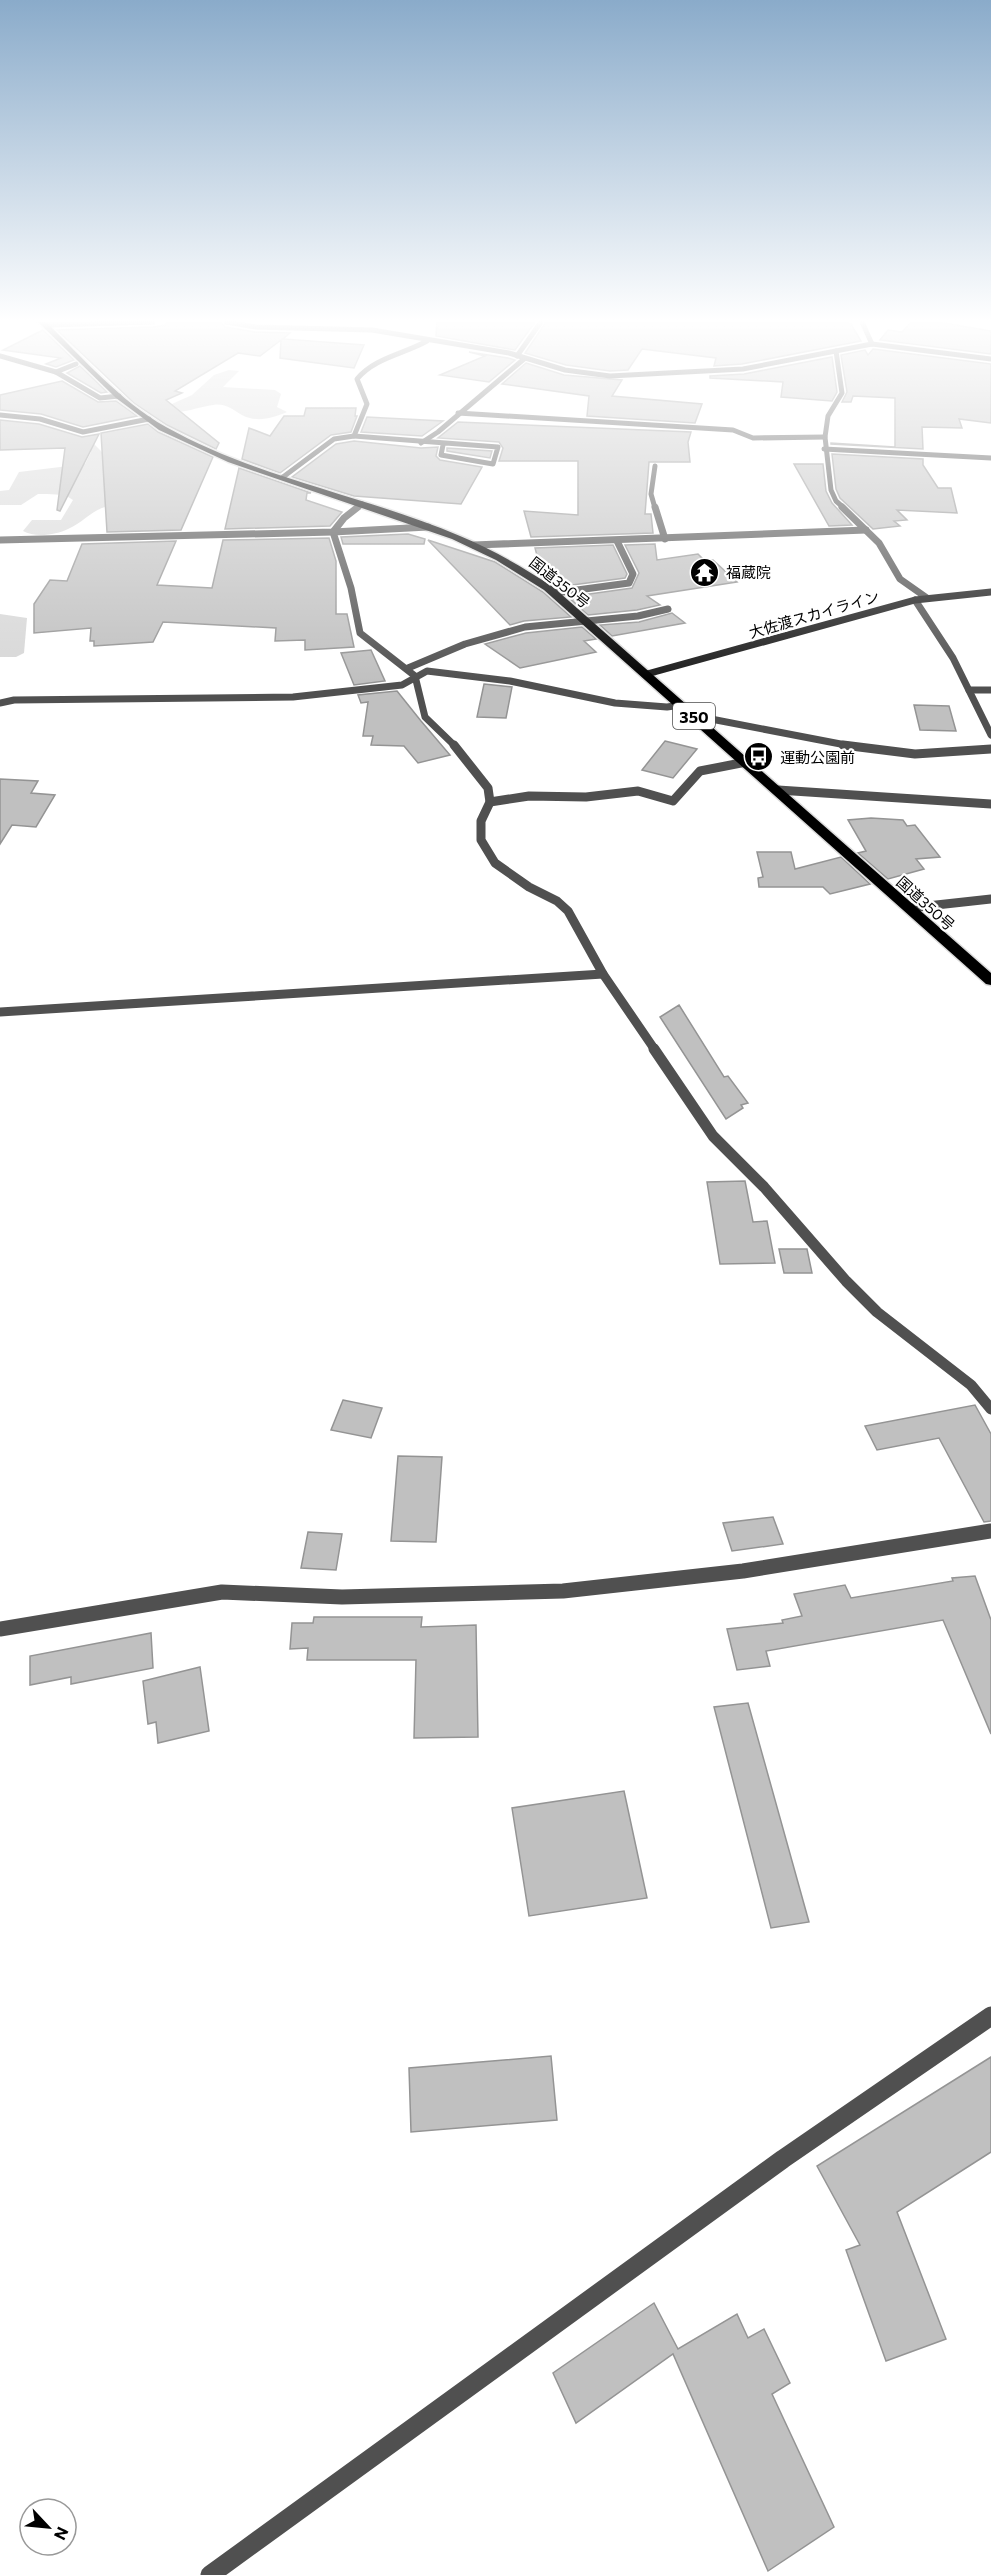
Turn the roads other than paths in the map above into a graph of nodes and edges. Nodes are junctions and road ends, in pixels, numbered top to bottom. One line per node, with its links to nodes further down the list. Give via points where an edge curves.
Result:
1 (192, 442): 10 (highway, 国道350号 / 350)
2 (331, 442): 10 (street)
3 (413, 442): 5 (street)
4 (825, 442): 7 (street)
5 (421, 443): 6 (street)
6 (443, 445): 6 (street, via 487,447 498,447 493,464 441,455)
7 (824, 449): 8 (street); 13 (street, via 836,501)
8 (991, 458)
9 (655, 466): 15 (street, via 651,494)
10 (283, 477): 11 (highway, 国道350号 / 350)
11 (362, 504): 12 (highway, 国道350号 / 350); 14 (street)
12 (428, 527): 14 (street); 18 (highway, 国道350号 / 350)
13 (866, 530): 15 (street); 21 (street, via 879,543 900,579)
14 (333, 532): 16 (street); 25 (street, via 360,633)
15 (665, 539): 17 (street)
16 (0, 540)
17 (617, 541): 18 (street); 20 (street, via 633,574 629,583)
18 (474, 545): 20 (highway, 国道350号 / 350)
19 (991, 592): 21 (street, 大佐渡スカイライン)
20 (555, 593): 24 (highway, 国道350号 / 350)
21 (927, 598): 22 (street, 大佐渡スカイライン)
22 (915, 600): 26 (street, 大佐渡スカイライン); 28 (street)
23 (668, 609): 24 (street)
24 (587, 621): 25 (street, via 525,627 465,644); 26 (highway, 国道350号 / 350)
25 (408, 669): 27 (street)
26 (647, 674): 31 (highway, 国道350号 / 350)
27 (416, 676): 30 (street, via 402,685 293,697 14,700); 31 (street, via 427,671 510,681 615,703); 37 (street, via 425,717 475,769 488,788)
28 (969, 690): 29 (street); 33 (street)
29 (991, 690)
30 (0, 704)
31 (681, 705): 32 (highway, 国道350号 / 350)
32 (699, 720): 34 (street, via 711,719 870,750 915,754); 35 (highway, 国道350号 / 350)
33 (991, 735)
34 (991, 749)
35 (746, 762): 36 (highway, 国道350号 / 350); 37 (street, via 700,771 673,801 638,791 586,797 529,796)
36 (778, 790): 38 (street); 40 (highway, 国道350号 / 350)
37 (490, 802): 41 (street, via 481,821 481,840 495,862 568,911)
38 (991, 804)
39 (991, 899): 40 (street)
40 (909, 908): 42 (highway, 国道350号 / 350)
41 (603, 975): 43 (street); 44 (street, via 713,1136 877,1312 971,1385)
42 (991, 981)
43 (0, 1012)
44 (991, 1409)
45 (991, 1531): 46 (street, via 743,1571 563,1591 342,1597 222,1592)
46 (0, 1629)
47 (991, 2016): 48 (street, via 783,2158)
48 (210, 2575)

